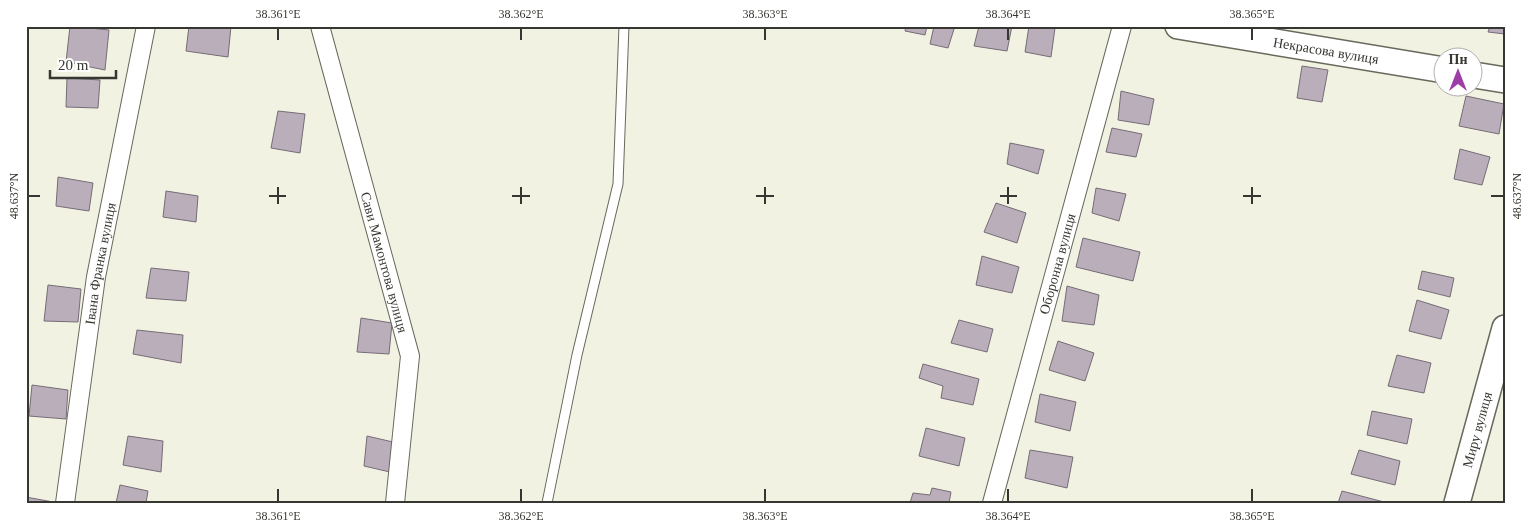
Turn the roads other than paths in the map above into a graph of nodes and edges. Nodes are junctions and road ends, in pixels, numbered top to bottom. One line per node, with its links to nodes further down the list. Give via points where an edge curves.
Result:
1 (146, 26): 10 (street, Івана Франка вулиця, via 96,276)
2 (320, 26): 11 (street, Сави Мамонтова вулиця, via 410,356)
3 (624, 26): 12 (lane, via 618,184 577,355)
4 (1122, 26): 13 (street, Оборонна вулиця)
5 (1178, 26): 6 (street, Некрасова вулиця)
6 (1434, 68)
7 (1484, 77): 8 (street)
8 (1505, 80)
9 (1505, 328): 14 (street, Миру вулиця)
10 (65, 503)
11 (395, 503)
12 (547, 503)
13 (992, 503)
14 (1457, 503)

